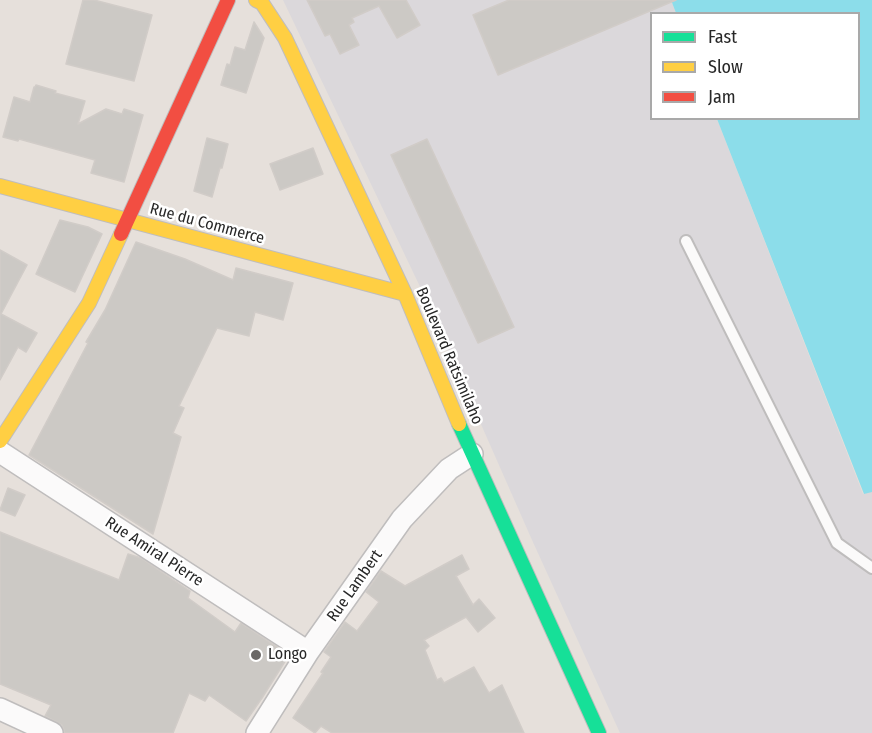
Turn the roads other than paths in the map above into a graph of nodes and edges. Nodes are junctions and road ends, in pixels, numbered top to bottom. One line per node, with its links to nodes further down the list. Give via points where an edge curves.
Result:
1 (228, 0): 4 (street)
2 (256, 0): 6 (street, Boulevard Ratsimilaho, via 285,38)
3 (0, 186): 4 (street, Rue du Commerce)
4 (127, 220): 6 (street, Rue du Commerce); 7 (street, via 89,303)
5 (686, 241): 10 (lane, via 837,543)
6 (405, 294): 9 (street, Boulevard Ratsimilaho)
7 (0, 441)
8 (0, 453): 11 (street, Rue Amiral Pierre)
9 (472, 454): 11 (street, Rue Lambert, via 449,469 402,519); 15 (street, Boulevard Ratsimilaho)
10 (872, 568)
11 (308, 652): 14 (street, Rue Lambert)
12 (0, 710): 13 (street)
13 (52, 733)
14 (257, 733)
15 (599, 733)

